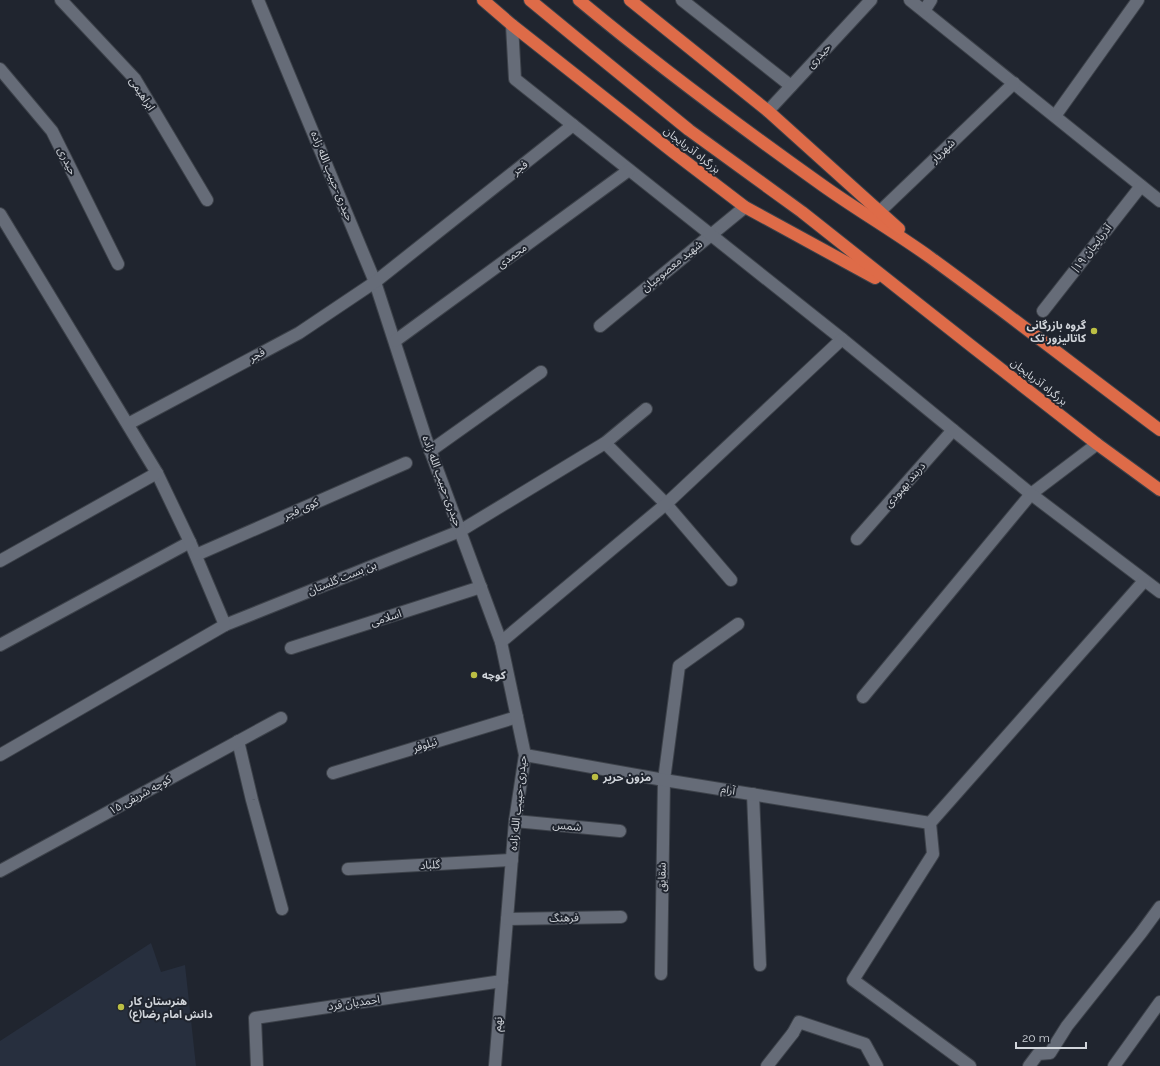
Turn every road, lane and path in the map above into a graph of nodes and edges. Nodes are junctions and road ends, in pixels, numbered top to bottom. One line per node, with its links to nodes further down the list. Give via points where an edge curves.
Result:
1 (61, 0): 22 (street, ابراهیمی, via 134,79)
2 (258, 0): 29 (street, حیدری-حبیب الله زاده)
3 (483, 0): 13 (highway, بزرگراه آذربایجان)
4 (530, 0): 30 (highway, بزرگراه آذربایجان, via 689,130 802,212)
5 (579, 0): 26 (highway, via 709,103 823,186)
6 (682, 0): 16 (street)
7 (871, 0): 16 (street, حیدری)
8 (910, 0): 12 (street)
9 (931, 0): 12 (street)
10 (1138, 0): 18 (street)
11 (631, 1): 17 (highway)
12 (924, 11): 15 (street)
13 (512, 25): 19 (street, via 515,79); 24 (highway, بزرگراه آذربایجان)
14 (0, 69): 28 (street, حیدری, via 52,131)
15 (1014, 83): 18 (street); 26 (street, شهریار)
16 (791, 86): 17 (street, حیدری)
17 (768, 111): 26 (highway)
18 (1055, 116): 21 (street)
19 (573, 126): 20 (street); 29 (street, فجر)
20 (630, 170): 27 (street); 34 (street, محمدی)
21 (1141, 186): 23 (street); 31 (street, |آذربایجان ۱۹)
22 (207, 200)
23 (1160, 201)
24 (745, 207): 27 (street, شهید معصومیان); 30 (highway, بزرگراه آذربایجان)
25 (0, 214): 37 (street)
26 (876, 215): 39 (highway)
27 (711, 235): 32 (street, شهید معصومیان); 33 (street)
28 (118, 264)
29 (375, 282): 34 (street, حیدری-حبیب الله زاده); 37 (street, فجر, via 299,333)
30 (903, 292): 41 (highway, بزرگراه آذربایجان)
31 (1043, 311)
32 (600, 326)
33 (842, 339): 38 (street); 47 (street)
34 (395, 341): 42 (street, حیدری-حبیب الله زاده)
35 (541, 372): 42 (street)
36 (646, 409): 40 (street, بن بست گلستان)
37 (128, 424): 44 (street)
38 (953, 430): 46 (street); 49 (street, دربند بهبودی)
39 (1160, 430)
40 (605, 443): 47 (street); 48 (street, بن بست گلستان)
41 (1097, 444): 45 (highway, بزرگراه آذربایجان); 46 (street)
42 (430, 451): 48 (street, حیدری-حبیب الله زاده)
43 (406, 463): 51 (street, کوی فجر)
44 (157, 473): 50 (street); 52 (street)
45 (1160, 490)
46 (1031, 494): 54 (street); 62 (street)
47 (666, 504): 53 (street); 59 (street)
48 (460, 531): 55 (street, حیدری-حبیب الله زاده); 58 (street, بن بست گلستان)
49 (857, 539)
50 (190, 542): 51 (street); 60 (street)
51 (196, 555): 58 (street)
52 (0, 561)
53 (732, 580)
54 (1144, 581): 56 (street); 72 (street)
55 (481, 587): 59 (street, حیدری-حبیب الله زاده); 61 (street, اسلامی)
56 (1160, 592)
57 (738, 624): 69 (street, شقایق, via 679,666)
58 (225, 625): 66 (street, بن بست گلستان)
59 (501, 642): 63 (street, حیدری-حبیب الله زاده)
60 (0, 645)
61 (292, 648)
62 (863, 697)
63 (517, 717): 67 (street, حیدری-حبیب الله زاده); 68 (street, نیلوفر)
64 (281, 718): 65 (street, کوچه شریفی ۱۵)
65 (238, 742): 76 (street, کوچه شریفی ۱۵); 78 (street)
66 (0, 755)
67 (525, 755): 69 (street, آرام); 71 (street, حیدری-حبیب الله زاده)
68 (333, 773)
69 (664, 780): 70 (street, آرام); 82 (street, شقایق)
70 (752, 794): 72 (street, آرام); 81 (street)
71 (515, 821): 73 (street, شمس); 74 (street, حیدری-حبیب الله زاده)
72 (930, 823): 89 (street, via 933,854 853,980)
73 (620, 831)
74 (512, 860): 75 (street, گلباد); 80 (street, حیدری-حبیب الله زاده)
75 (348, 869)
76 (0, 871)
77 (1160, 907): 90 (street, via 1067,1026 1050,1053 1038,1054)
78 (282, 909)
79 (621, 917): 80 (street, فرهنگ)
80 (507, 919): 83 (street, حیدری-حبیب الله زاده)
81 (760, 965)
82 (661, 974)
83 (502, 981): 85 (street, احمدیان فرد, via 255,1018); 86 (street, نهم)
84 (1160, 1002): 91 (street)
85 (257, 1066)
86 (495, 1066)
87 (767, 1066): 88 (street, via 800,1022 865,1044)
88 (877, 1066)
89 (970, 1066)
90 (1029, 1066)
91 (1114, 1066)

